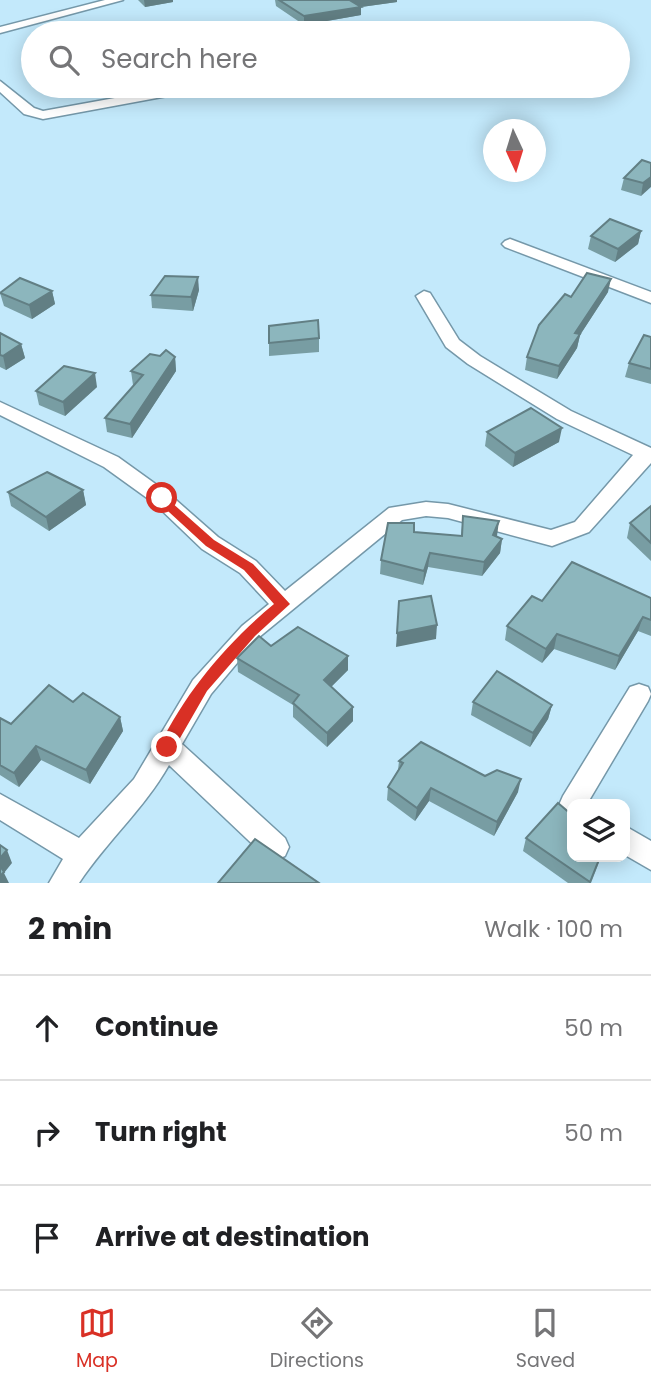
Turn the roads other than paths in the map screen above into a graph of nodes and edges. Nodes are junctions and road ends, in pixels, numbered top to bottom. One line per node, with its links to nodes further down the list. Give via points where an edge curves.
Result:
1 (118, 0): 2 (street)
2 (35, 21)
3 (21, 25): 4 (street)
4 (0, 30)
5 (0, 85): 6 (street, via 30,111 43,114)
6 (133, 98)
7 (510, 244): 9 (street)
8 (424, 296): 11 (street, via 452,344 474,360 564,415)
9 (651, 299)
10 (0, 408): 12 (street, via 111,462 162,498 210,543 248,567)
11 (648, 454): 12 (street, via 582,527 565,534 552,538 448,511 396,513)
12 (283, 604): 14 (street, via 250,632 202,687)
13 (639, 694): 15 (street)
14 (167, 747): 18 (street); 19 (street, via 143,787)
15 (576, 799)
16 (0, 806): 19 (street)
17 (630, 842): 20 (street)
18 (275, 847)
19 (82, 855): 21 (street)
20 (651, 857)
21 (63, 883)

